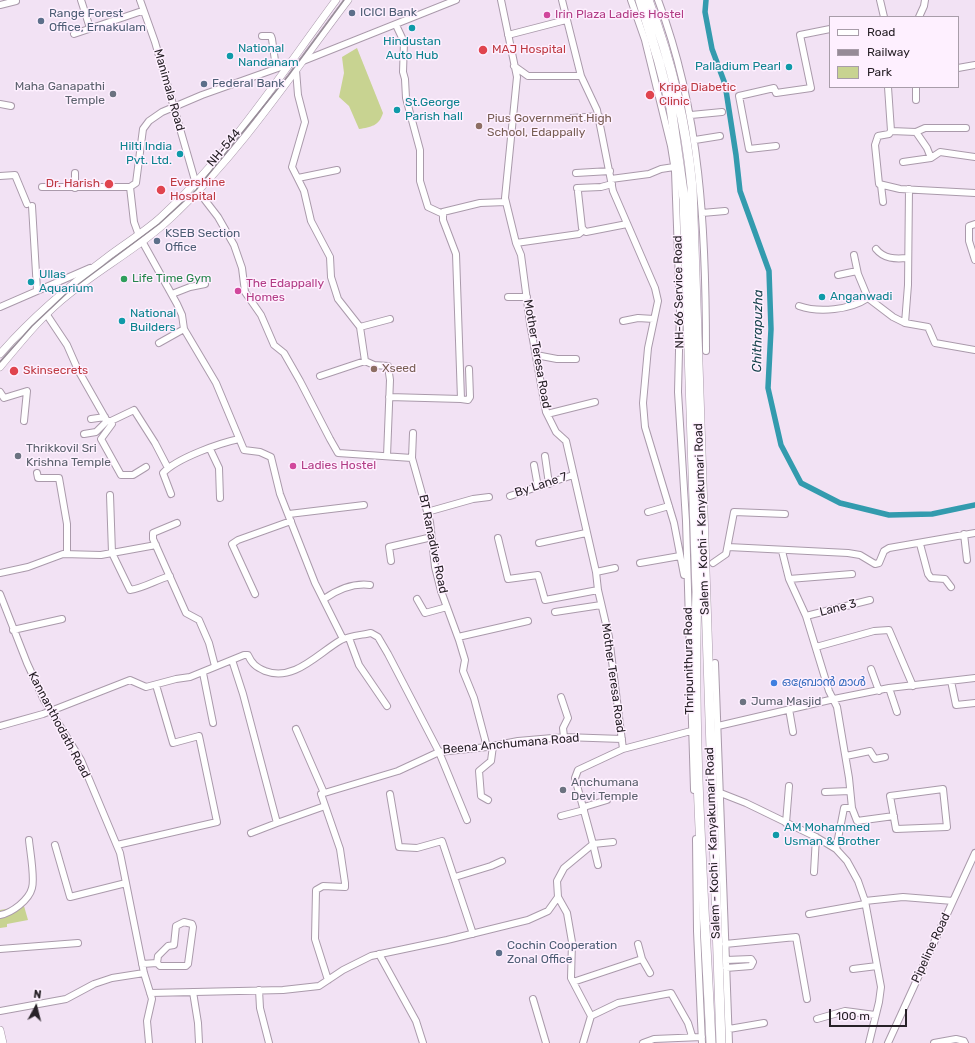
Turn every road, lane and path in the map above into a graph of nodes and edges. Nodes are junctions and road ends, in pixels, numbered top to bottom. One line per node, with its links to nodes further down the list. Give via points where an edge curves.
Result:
1 (81, 0): 21 (street)
2 (140, 0): 16 (street, Manimala Road)
3 (336, 0): 26 (main road, NH-544)
4 (348, 0): 27 (main road, NH-544)
5 (456, 0): 20 (street)
6 (501, 0): 24 (street, Mother Teresa Road)
7 (562, 0): 19 (street)
8 (631, 0): 29 (street, NH-66 Service Road)
9 (640, 0): 29 (highway, Salem - Kochi - Kanyakumari Road)
10 (648, 0): 84 (highway, Salem - Kochi - Kanyakumari Road, via 662,37 684,125 692,187)
11 (658, 0): 44 (street)
12 (880, 0): 17 (street)
13 (924, 0): 18 (street)
14 (16, 1): 15 (street)
15 (0, 5)
16 (142, 11): 21 (street); 41 (street, Manimala Road, via 155,42)
17 (884, 16)
18 (919, 16)
19 (566, 20): 24 (street); 35 (street)
20 (396, 24): 27 (street); 75 (street, via 404,42 403,72 406,79 406,98 420,150 420,181 428,207)
21 (90, 28): 23 (street)
22 (829, 29): 51 (street, via 800,35 811,88 776,93 774,88 739,96 750,148)
23 (74, 34)
24 (508, 35): 31 (street, Mother Teresa Road)
25 (262, 36): 32 (street, via 271,36)
26 (299, 53): 27 (main road); 28 (main road, NH-544)
27 (305, 59): 34 (main road, NH-544)
28 (292, 63): 32 (street); 62 (main road, NH-544)
29 (655, 64): 55 (street, NH-66 Service Road); 84 (highway, Salem - Kochi - Kanyakumari Road, via 671,108)
30 (975, 65): 33 (street)
31 (514, 66): 35 (street, via 528,76); 71 (street, Mother Teresa Road, via 517,77)
32 (276, 68): 41 (street, via 202,95)
33 (959, 68)
34 (296, 70): 61 (street, via 298,95 305,122 292,168); 69 (main road, NH-544, via 260,118)
35 (581, 76): 43 (street)
36 (888, 88): 47 (street)
37 (916, 88): 38 (street)
38 (916, 100)
39 (0, 104): 40 (street)
40 (11, 106)
41 (172, 109): 62 (street, Manimala Road); 66 (street, via 154,116 144,124 136,183)
42 (722, 112): 44 (street)
43 (599, 116): 45 (street); 57 (street)
44 (691, 116): 50 (street)
45 (572, 118)
46 (966, 128): 48 (street, via 925,128)
47 (891, 131): 48 (street); 64 (street, via 889,134 878,136 875,145)
48 (916, 132): 53 (street)
49 (720, 136): 50 (street)
50 (695, 140): 74 (street)
51 (776, 146)
52 (975, 157): 53 (street, via 940,152)
53 (931, 158): 54 (street)
54 (903, 162)
55 (674, 167): 63 (street); 176 (street, NH-66 Service Road, via 678,242 678,392)
56 (337, 170): 61 (street)
57 (610, 171): 59 (street); 63 (street)
58 (75, 173): 67 (street)
59 (576, 173)
60 (0, 176): 91 (street, via 15,175 29,205)
61 (298, 178): 103 (street, via 311,221 330,257 331,277 338,299)
62 (196, 180): 69 (street); 79 (main road, NH-544, via 160,219)
63 (612, 182): 76 (street); 78 (street, via 601,187 577,190)
64 (881, 185): 68 (street); 72 (street)
65 (42, 187): 67 (street)
66 (130, 187): 67 (street); 79 (street, via 134,222)
67 (75, 188)
68 (909, 189): 70 (street); 85 (street)
69 (198, 190): 81 (main road, NH-544, via 150,235); 127 (street, via 234,245 242,268 245,292 261,315 274,345 284,353 338,453)
70 (975, 193)
71 (506, 202): 75 (street, via 480,203 459,207); 80 (street, Mother Teresa Road)
72 (883, 202)
73 (724, 211): 74 (street)
74 (702, 213): 107 (street)
75 (443, 214): 117 (street, via 456,254)
76 (627, 224): 78 (street, via 586,232); 100 (street, via 655,288 658,300)
77 (975, 224): 86 (street, via 969,226 968,234)
78 (584, 230): 80 (street, via 579,234)
79 (138, 233): 87 (main road, NH-544)
80 (516, 243): 94 (street, Mother Teresa Road, via 521,255)
81 (144, 244): 87 (main road, NH-544); 92 (street)
82 (876, 249): 85 (street, via 880,254 892,259)
83 (854, 255): 88 (street)
84 (690, 258): 107 (highway, Salem - Kochi - Kanyakumari Road); 205 (highway, Salem - Kochi - Kanyakumari Road, via 697,592)
85 (907, 258): 102 (street)
86 (975, 260)
87 (96, 270): 91 (street); 98 (main road, NH-544); 108 (main road, NH-544, via 58,295 24,326)
88 (857, 272): 89 (street); 95 (street)
89 (838, 275)
90 (205, 284): 92 (street)
91 (38, 290): 97 (street)
92 (172, 294): 104 (street, via 182,315)
93 (508, 297): 94 (street)
94 (527, 297): 109 (street, Mother Teresa Road)
95 (868, 298): 96 (street, via 854,304 825,309); 102 (street, via 893,317)
96 (799, 306)
97 (0, 307)
98 (47, 315): 112 (main road, NH-544, via 33,327); 121 (street, via 67,345 78,370)
99 (390, 319): 103 (street)
100 (654, 319): 101 (street, via 638,318); 143 (street, via 648,348 643,403 645,427)
101 (623, 321)
102 (905, 322): 106 (street, via 928,327 935,343)
103 (360, 327): 111 (street)
104 (184, 329): 105 (street); 125 (street, via 216,383)
105 (159, 343)
106 (975, 350)
107 (702, 351): 193 (highway, Salem - Kochi - Kanyakumari Road)
108 (0, 354)
109 (536, 355): 110 (street); 119 (street, Mother Teresa Road)
110 (576, 359)
111 (365, 361): 114 (street); 116 (street, via 388,366)
112 (0, 367)
113 (470, 369): 117 (street, via 470,397 468,400)
114 (320, 376)
115 (0, 392): 122 (street, via 4,398 27,391)
116 (389, 397): 117 (street); 127 (street)
117 (461, 399)
118 (595, 402): 119 (street)
119 (547, 414): 134 (street, Mother Teresa Road, via 556,432 566,441)
120 (92, 419): 121 (street)
121 (107, 420): 124 (street, via 96,432); 131 (street, via 112,424 101,439 120,475 132,475); 132 (street, via 134,410)
122 (24, 421)
123 (413, 433): 129 (street, BT Ranadive Road)
124 (84, 434)
125 (239, 439): 126 (street); 146 (street, via 244,450 271,456 280,494)
126 (210, 449): 132 (street, via 194,454); 141 (street, via 218,468)
127 (387, 456): 129 (street)
128 (545, 456): 135 (street)
129 (412, 458): 144 (street, BT Ranadive Road)
130 (534, 465): 136 (street)
131 (146, 468)
132 (168, 468): 137 (street, via 163,473)
133 (37, 473): 160 (street, via 38,478 59,478 67,524)
134 (573, 475): 135 (street, By Lane 7); 150 (street, Mother Teresa Road)
135 (549, 484): 136 (street, By Lane 7)
136 (538, 487): 139 (street, By Lane 7)
137 (171, 494)
138 (110, 495): 161 (street)
139 (510, 496)
140 (489, 497): 144 (street)
141 (220, 498)
142 (364, 505): 146 (street)
143 (669, 506): 145 (street); 162 (street)
144 (427, 512): 153 (street, BT Ranadive Road)
145 (648, 512)
146 (289, 514): 148 (street)
147 (785, 514): 158 (street, via 734,512 729,528)
148 (292, 521): 178 (street, via 232,544); 179 (street, via 315,583)
149 (177, 523): 157 (street, via 153,533)
150 (586, 533): 155 (street); 168 (street, Mother Teresa Road)
151 (975, 533): 152 (street)
152 (964, 534): 156 (street); 163 (street)
153 (432, 537): 164 (street, via 389,547); 183 (street, BT Ranadive Road, via 435,567)
154 (498, 538): 175 (street, via 508,579 538,575 545,600)
155 (539, 543)
156 (920, 544): 159 (street, via 886,550 879,563 875,564 854,553); 174 (street, via 928,574 931,578 945,579)
157 (156, 545): 161 (street); 171 (street)
158 (728, 547): 159 (street); 166 (street, via 722,558)
159 (782, 551): 172 (street)
160 (67, 554): 161 (street); 169 (street)
161 (112, 554): 171 (street, via 130,590)
162 (680, 556): 165 (street); 176 (street)
163 (967, 560)
164 (391, 561)
165 (640, 563)
166 (713, 563)
167 (615, 568): 168 (street)
168 (596, 572): 175 (street, Mother Teresa Road)
169 (0, 573)
170 (852, 574): 172 (street)
171 (170, 576): 194 (street, via 186,613 199,620)
172 (789, 580): 185 (street)
173 (370, 585): 179 (street, via 360,583)
174 (951, 587)
175 (598, 590): 182 (street, Mother Teresa Road)
176 (688, 591): 205 (street, Thripunithura Road)
177 (0, 594): 188 (street, Kannanthodath Road)
178 (255, 594)
179 (324, 599): 190 (street)
180 (417, 599): 183 (street, via 425,613)
181 (870, 600): 185 (street, Lane 3)
182 (601, 605): 184 (street); 218 (street, Mother Teresa Road, via 610,644)
183 (447, 607): 189 (street, BT Ranadive Road)
184 (555, 612)
185 (806, 616): 191 (street)
186 (62, 619): 188 (street)
187 (528, 621): 189 (street)
188 (13, 630): 209 (street, Kannanthodath Road)
189 (458, 637): 219 (street, BT Ranadive Road, via 465,660 463,671)
190 (346, 639): 192 (street, Beena Anchumana Road, via 289,673 275,674 260,669 254,666 248,655); 207 (street, via 359,665); 221 (street, Beena Anchumana Road, via 371,633 378,637)
191 (816, 647): 200 (street, via 874,631 889,630); 204 (street, via 829,691)
192 (232, 660): 194 (street, Beena Anchumana Road); 238 (street)
193 (711, 663): 213 (street); 225 (highway, Salem - Kochi - Kanyakumari Road)
194 (215, 666): 196 (street, Beena Anchumana Road)
195 (871, 669): 202 (street)
196 (203, 673): 199 (street, Beena Anchumana Road); 211 (street)
197 (975, 678): 198 (street)
198 (951, 681): 200 (street); 206 (street, via 956,705)
199 (156, 685): 209 (street, Beena Anchumana Road, via 146,687 130,680); 246 (street, via 174,743 199,736 217,822)
200 (913, 686): 201 (street)
201 (889, 688): 202 (street); 210 (street)
202 (879, 690): 204 (street)
203 (561, 697): 217 (street, via 568,718 563,728)
204 (834, 699): 208 (street); 222 (street, via 838,707)
205 (694, 704): 215 (street, Thripunithura Road); 251 (highway, Salem - Kochi - Kanyakumari Road)
206 (975, 704)
207 (387, 706)
208 (789, 709): 213 (street); 216 (street)
209 (50, 711): 212 (street, Beena Anchumana Road); 246 (street, Kannanthodath Road, via 80,760)
210 (897, 712)
211 (213, 722)
212 (0, 726)
213 (718, 726): 225 (street)
214 (296, 729): 228 (street)
215 (691, 731): 220 (street); 279 (street, Thripunithura Road)
216 (793, 732)
217 (564, 737): 218 (street, Beena Anchumana Road); 219 (street, Beena Anchumana Road)
218 (622, 739): 220 (street, Mother Teresa Road)
219 (490, 746): 221 (street, Beena Anchumana Road); 230 (street, via 491,761 479,771 481,796)
220 (624, 749): 233 (street, via 578,770 575,774)
221 (439, 752): 228 (street, via 398,772); 237 (street)
222 (846, 756): 223 (street, via 870,751 875,759); 227 (street)
223 (885, 757)
224 (789, 786): 239 (street)
225 (716, 792): 239 (street); 252 (highway, Salem - Kochi - Kanyakumari Road); 262 (street)
226 (825, 792): 227 (street)
227 (850, 792): 234 (street)
228 (324, 793): 232 (street, via 321,794)
229 (390, 794): 254 (street, via 399,847 417,848 442,842)
230 (488, 800)
231 (607, 800): 233 (street)
232 (325, 806): 238 (street); 277 (street, via 340,849 345,883 344,887 324,886 316,890 315,939)
233 (584, 808): 235 (street); 244 (street)
234 (852, 808): 236 (street, via 856,821); 247 (street, via 844,808)
235 (561, 816)
236 (894, 816): 236 (street, via 896,829 947,827 943,789 890,796)
237 (467, 820)
238 (277, 823): 240 (street)
239 (786, 823): 241 (street)
240 (251, 833)
241 (816, 837): 247 (street); 253 (street)
242 (29, 840): 260 (street, via 32,888 24,901)
243 (613, 842): 244 (street)
244 (593, 844): 250 (street); 256 (street, via 564,868 557,881)
245 (55, 845): 255 (street, via 70,897)
246 (117, 845): 255 (street, Kannanthodath Road)
247 (836, 850): 258 (street, via 847,861 858,881)
248 (975, 853): 257 (street, Pipeline Road)
249 (502, 861): 254 (street)
250 (598, 864)
251 (703, 867): 252 (highway); 279 (highway, Salem - Kochi - Kanyakumari Road)
252 (714, 867): 262 (highway, Salem - Kochi - Kanyakumari Road)
253 (814, 872)
254 (455, 877): 261 (street)
255 (126, 883): 271 (street, Kannanthodath Road)
256 (558, 897): 261 (street, via 548,911 528,920); 278 (street, via 568,913 573,950 570,970)
257 (953, 901): 258 (street, via 903,897); 306 (street, Pipeline Road)
258 (865, 902): 259 (street); 272 (street)
259 (809, 914)
260 (0, 916)
261 (473, 934): 267 (street)
262 (720, 934): 265 (street); 303 (highway, Salem - Kochi - Kanyakumari Road)
263 (78, 943): 266 (street)
264 (638, 944): 268 (street)
265 (725, 944): 269 (street); 284 (street, via 796,937)
266 (0, 949)
267 (379, 954): 277 (street, via 343,970); 298 (street, via 416,1021)
268 (642, 959): 276 (street); 278 (street)
269 (726, 960): 273 (street); 273 (street, via 750,959 753,962 751,966)
270 (157, 963): 270 (street, via 160,966 188,964 192,924 184,922 176,926 174,945 168,946 158,956); 271 (street)
271 (142, 964): 275 (street, Kannanthodath Road)
272 (877, 966): 274 (street); 286 (street, via 881,987)
273 (726, 968): 290 (street)
274 (853, 969)
275 (144, 973): 282 (street, Kannanthodath Road); 285 (street, via 112,978 66,998)
276 (650, 973)
277 (328, 980): 280 (street, via 319,986)
278 (574, 982): 287 (street)
279 (704, 989): 293 (street, Thripunithura Road); 302 (highway, Salem - Kochi - Kanyakumari Road)
280 (259, 990): 281 (street); 297 (street, via 260,1008)
281 (193, 992): 282 (street); 296 (street)
282 (150, 993): 295 (street, Kannanthodath Road, via 152,999 147,1021)
283 (533, 999): 299 (street)
284 (807, 999)
285 (0, 1012)
286 (875, 1015): 288 (street, via 845,1011); 305 (street)
287 (591, 1016): 292 (street, via 618,1003 671,993 688,1023); 300 (street)
288 (817, 1019)
289 (764, 1023): 290 (street)
290 (729, 1029): 304 (street)
291 (0, 1030): 294 (main road)
292 (692, 1036): 293 (street); 301 (street, via 654,1039)
293 (702, 1040)
294 (3, 1043)
295 (149, 1043)
296 (199, 1043)
297 (269, 1043)
298 (423, 1043)
299 (546, 1043)
300 (583, 1043)
301 (643, 1043)
302 (711, 1043)
303 (721, 1043)
304 (729, 1043)
305 (869, 1043)
306 (888, 1043)
307 (934, 1043): 308 (street, via 956,1039)
308 (965, 1043)

